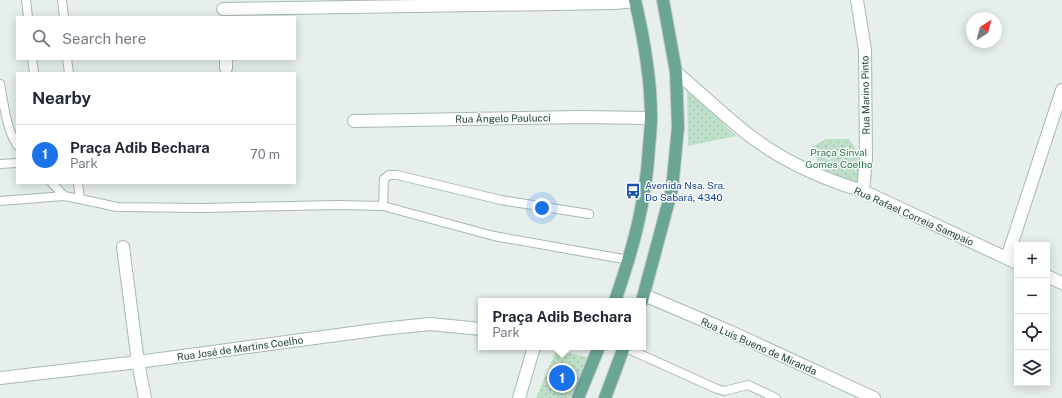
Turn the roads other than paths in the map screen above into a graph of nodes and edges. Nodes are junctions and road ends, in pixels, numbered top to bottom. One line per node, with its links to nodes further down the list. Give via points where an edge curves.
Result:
1 (26, 0): 7 (lane)
2 (62, 0): 8 (lane)
3 (663, 0): 13 (main road)
4 (857, 0): 23 (street, Rua Marino Pinto, via 865,50 866,160)
5 (635, 1): 6 (street); 16 (main road, via 649,80)
6 (223, 9)
7 (28, 16)
8 (64, 16)
9 (32, 60): 11 (lane)
10 (67, 60): 12 (lane)
11 (34, 72)
12 (69, 72)
13 (676, 72): 23 (street, Rua Rafael Correia Sampaio, via 746,133 776,153 843,185); 35 (main road, via 678,127 672,189)
14 (0, 84): 18 (lane, via 7,119)
15 (1062, 90): 31 (street)
16 (651, 118): 17 (street, Rua Ângelo Paulucci); 30 (main road, via 648,174 640,220)
17 (354, 121)
18 (16, 144)
19 (16, 163): 20 (lane)
20 (0, 164)
21 (53, 184): 24 (lane)
22 (78, 184): 25 (lane)
23 (863, 191): 31 (street, Rua Rafael Correia Sampaio)
24 (64, 196): 25 (lane); 26 (lane)
25 (80, 198): 27 (lane, via 118,207)
26 (0, 201)
27 (383, 206): 28 (lane, via 384,179 389,175 501,200); 30 (lane, via 494,236)
28 (589, 214)
29 (123, 247): 42 (street)
30 (629, 260): 34 (main road)
31 (1012, 260)
32 (1050, 277): 33 (street)
33 (1062, 283)
34 (616, 298)
35 (643, 298)
36 (646, 299): 49 (street, Rua Luis Bueno de Miranda, via 731,332)
37 (478, 329): 42 (street, Rua José de Martins Coelho, via 430,324)
38 (533, 350): 45 (street)
39 (598, 350): 46 (main road)
40 (623, 350): 47 (main road)
41 (631, 350): 48 (lane, via 716,389 724,391 748,385)
42 (138, 362): 43 (street, Rua José de Martins Coelho); 44 (street)
43 (0, 378)
44 (145, 398)
45 (519, 398)
46 (578, 398)
47 (605, 398)
48 (776, 398)
49 (874, 398)

